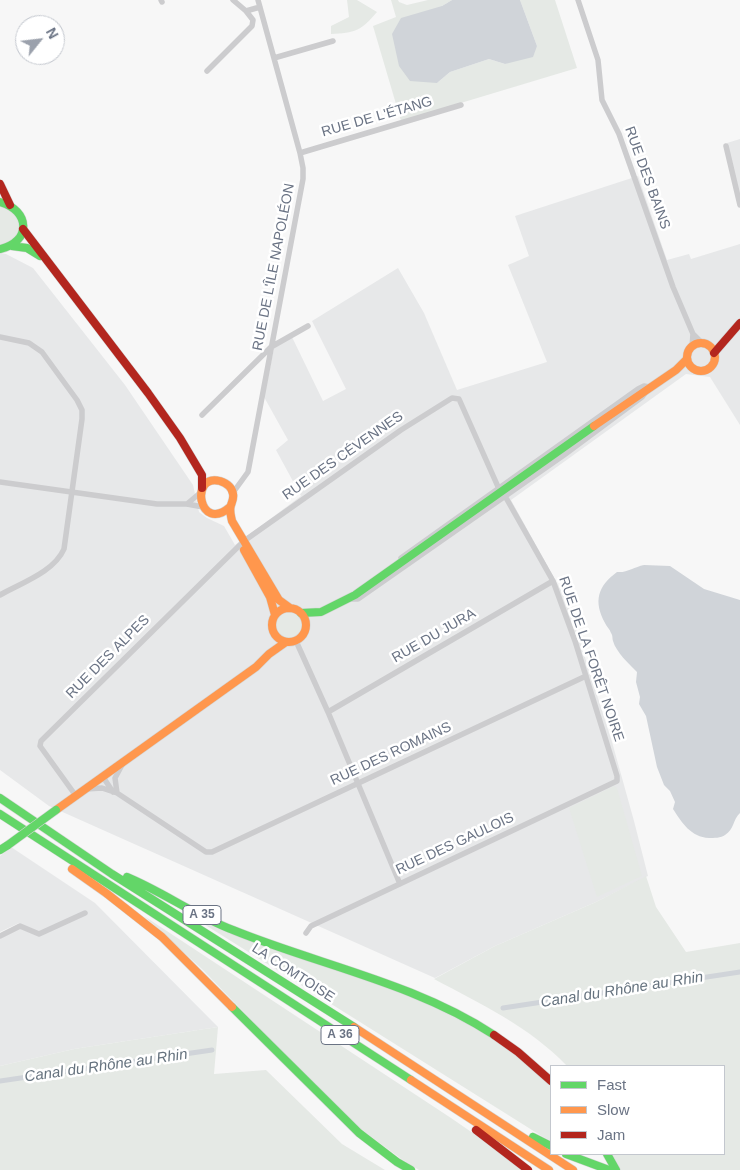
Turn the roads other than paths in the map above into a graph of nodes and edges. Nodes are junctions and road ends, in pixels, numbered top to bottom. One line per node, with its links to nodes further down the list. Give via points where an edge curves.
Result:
1 (233, 0): 5 (street)
2 (258, 0): 4 (street, RUE DE L'ÎLE NAPOLÉON)
3 (578, 0): 22 (street, RUE DES BAINS, via 598,60 602,100 619,134 673,288)
4 (260, 7): 5 (street); 7 (street, RUE DE L'ÎLE NAPOLÉON)
5 (246, 11): 8 (street, via 253,20 252,26)
6 (334, 41): 7 (street)
7 (274, 58): 11 (street, RUE DE L'ÎLE NAPOLÉON)
8 (207, 71)
9 (461, 105): 11 (street, RUE DE L'ÉTANG)
10 (726, 146): 15 (street)
11 (300, 153): 26 (street, RUE DE L'ÎLE NAPOLÉON, via 303,179)
12 (0, 185): 14 (main road)
13 (0, 202): 14 (main road)
14 (10, 205): 16 (main road, via 20,214)
15 (740, 206)
16 (23, 228): 17 (main road, via 20,238); 19 (main road)
17 (12, 246): 18 (main road); 19 (main road, via 27,248)
18 (1, 251)
19 (43, 258): 33 (main road, via 148,393)
20 (740, 323): 27 (main road)
21 (308, 326): 26 (street)
22 (693, 334): 24 (street, RUE DES BAINS); 25 (street, RUE DES BAINS)
23 (0, 337): 40 (street, via 37,347 78,400 82,419)
24 (702, 343): 25 (main road); 27 (main road)
25 (692, 346): 28 (main road)
26 (271, 347): 32 (street); 34 (street, RUE DE L'ÎLE NAPOLÉON, via 250,460)
27 (712, 349): 29 (main road, via 713,364 708,369 699,371)
28 (687, 359): 29 (main road); 30 (main road)
29 (692, 368): 30 (main road)
30 (676, 370): 31 (main road)
31 (649, 387): 38 (street, via 638,389); 42 (street, via 642,397); 48 (main road)
32 (202, 415)
33 (202, 474): 35 (main road); 39 (main road)
34 (242, 480): 37 (street); 41 (street, RUE DE L'ÎLE NAPOLÉON)
35 (215, 481): 37 (main road); 39 (main road, via 206,484)
36 (0, 482): 40 (street)
37 (227, 485): 41 (main road)
38 (499, 489): 47 (street, RUE DES CÉVENNES, via 459,399 452,398 400,430); 48 (street, via 378,575)
39 (201, 491): 43 (street); 44 (main road, via 199,498)
40 (72, 492): 43 (street, via 157,504); 50 (street, via 61,556 48,568)
41 (232, 494): 45 (main road)
42 (505, 496): 49 (street, RUE DE LA FORÊT NOIRE); 51 (street, via 374,589 358,599)
43 (187, 504): 44 (street)
44 (203, 507): 46 (main road, via 212,514)
45 (230, 507): 46 (main road); 47 (main road, via 232,521)
46 (218, 514): 47 (main road)
47 (243, 543): 52 (main road, via 279,600); 55 (main road, via 274,604); 69 (street, RUE DES ALPES, via 42,740 40,746)
48 (375, 581): 51 (main road)
49 (553, 581): 61 (street, RUE DE LA FORÊT NOIRE); 62 (street, RUE DU JURA)
50 (1, 594)
51 (348, 600): 53 (main road)
52 (290, 608): 54 (main road); 55 (main road)
53 (321, 612): 54 (main road); 56 (main road)
54 (301, 613): 56 (main road)
55 (275, 615): 57 (main road)
56 (306, 625): 58 (main road, via 304,635)
57 (274, 633): 59 (main road); 60 (main road)
58 (296, 641): 59 (main road); 62 (street)
59 (286, 642): 60 (main road)
60 (269, 654): 63 (main road, via 256,667)
61 (586, 676): 65 (street, RUE DE LA FORÊT NOIRE); 66 (street, RUE DES ROMAINS)
62 (328, 712): 66 (street)
63 (124, 762): 64 (main road); 68 (street, via 115,778)
64 (103, 777): 67 (main road); 68 (street)
65 (617, 781): 75 (street, RUE DES GAULOIS)
66 (358, 784): 68 (street, RUE DES ROMAINS, via 212,852 206,852); 75 (street)
67 (85, 789): 68 (street, via 98,788); 69 (main road)
68 (115, 793)
69 (76, 796): 72 (main road, bridge)
70 (0, 798): 74 (main road, LA COMTOISE / A 36)
71 (0, 814): 73 (main road, LA COMTOISE / A 36)
72 (0, 850)
73 (61, 854): 81 (main road, LA COMTOISE / A 36); 87 (main road, via 68,866 183,956 358,1133)
74 (112, 874): 79 (main road, A 35, via 130,878 230,929 448,1008 498,1037); 80 (main road, LA COMTOISE / A 36)
75 (400, 884): 77 (street, RUE DES GAULOIS, via 311,926)
76 (85, 913): 78 (street, via 39,934 20,926)
77 (306, 933)
78 (0, 936)
79 (550, 1080)
80 (477, 1107): 82 (main road); 84 (main road, LA COMTOISE / A 36)
81 (454, 1109): 88 (main road, via 474,1129); 89 (main road, LA COMTOISE / A 36)
82 (550, 1145)
83 (550, 1155): 90 (main road, LA COMTOISE / A 36)
84 (550, 1155)
85 (569, 1155): 91 (main road)
86 (608, 1155): 92 (main road)
87 (411, 1170)
88 (528, 1170)
89 (549, 1170)
90 (573, 1170)
91 (609, 1170)
92 (616, 1170)

